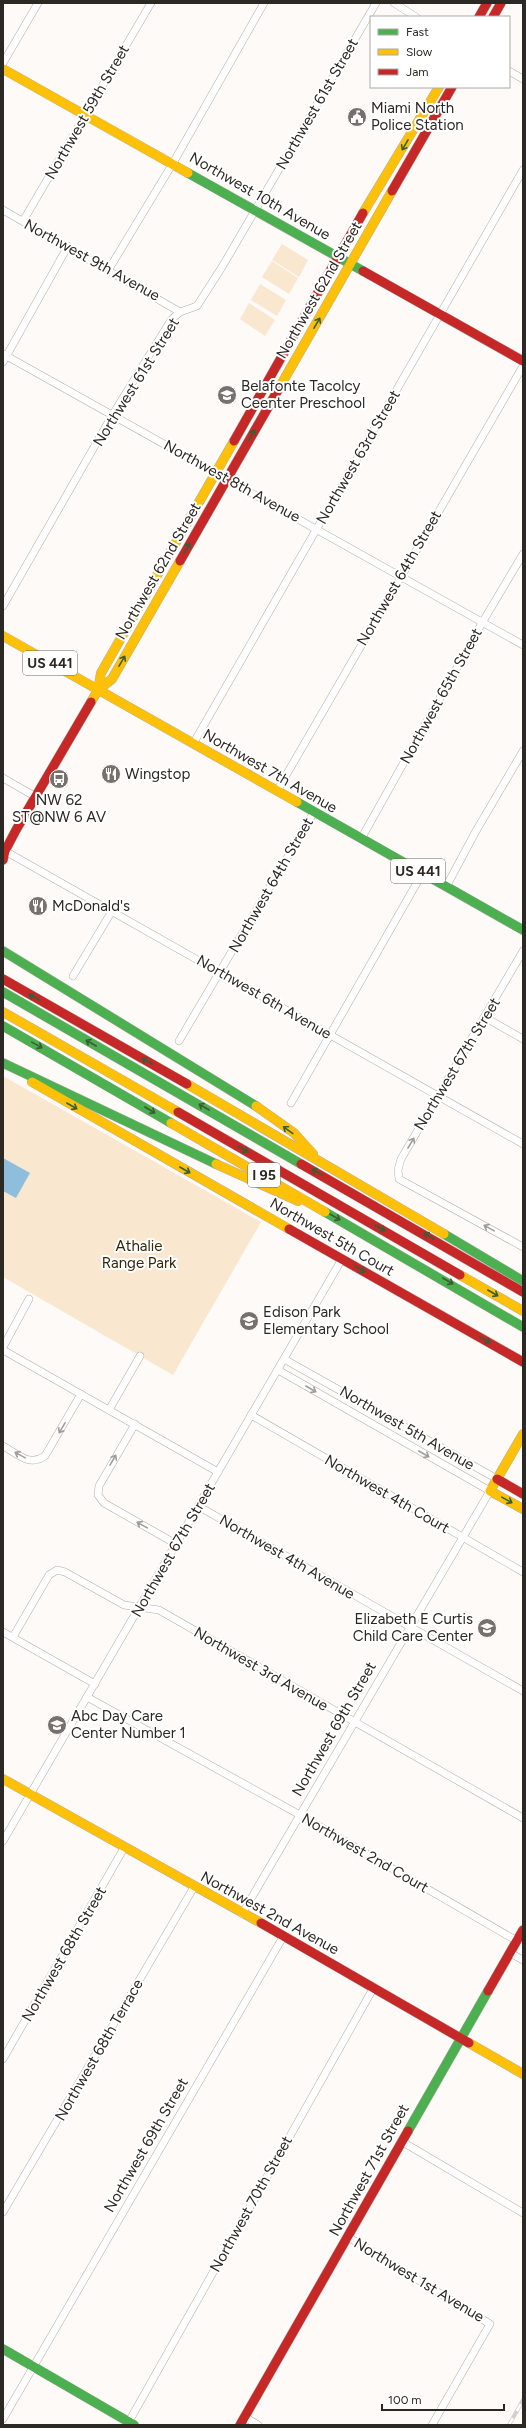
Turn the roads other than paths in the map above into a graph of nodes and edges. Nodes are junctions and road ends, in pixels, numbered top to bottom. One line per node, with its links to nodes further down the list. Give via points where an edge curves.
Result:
1 (38, 3): 11 (street)
2 (151, 3): 17 (street, Northwest 59th Street)
3 (264, 3): 18 (street)
4 (376, 3): 21 (street, Northwest 61st Street)
5 (394, 3): 8 (street)
6 (487, 3): 9 (main road)
7 (501, 3): 10 (main road)
8 (414, 16)
9 (480, 16)
10 (494, 16)
11 (3, 63)
12 (3, 69): 17 (main road, Northwest 10th Avenue)
13 (510, 72): 14 (street)
14 (523, 79)
15 (437, 88): 24 (main road, Northwest 62nd Street, one-way to 24)
16 (451, 88): 25 (main road, Northwest 62nd Street)
17 (85, 116): 18 (main road, Northwest 10th Avenue); 22 (street, Northwest 59th Street)
18 (173, 163): 21 (main road, Northwest 10th Avenue); 26 (street)
19 (523, 170): 28 (street, Northwest 63rd Street)
20 (3, 210): 22 (street, Northwest 9th Avenue)
21 (255, 210): 24 (main road, Northwest 10th Avenue); 27 (street, Northwest 61st Street, via 197,306)
22 (23, 222): 23 (street, Northwest 9th Avenue)
23 (68, 246): 26 (street, Northwest 9th Avenue); 29 (street)
24 (337, 256): 25 (main road, Northwest 10th Avenue); 33 (main road, Northwest 62nd Street)
25 (350, 264): 28 (main road, Northwest 10th Avenue); 34 (main road, Northwest 62nd Street, one-way to 25)
26 (109, 269): 27 (street, Northwest 9th Avenue)
27 (180, 312): 32 (street, Northwest 61st Street, via 171,320)
28 (440, 314): 30 (main road, Northwest 10th Avenue); 35 (street, Northwest 63rd Street)
29 (4, 357): 32 (street, Northwest 8th Avenue)
30 (523, 361)
31 (523, 366): 37 (street, Northwest 64th Street)
32 (114, 414): 33 (street, Northwest 8th Avenue); 38 (street, Northwest 61st Street)
33 (216, 473): 34 (street, Northwest 8th Avenue); 42 (main road, Northwest 62nd Street, via 101,673)
34 (227, 479): 35 (street, Northwest 8th Avenue); 42 (main road, Northwest 62nd Street, one-way to 34, via 112,679)
35 (317, 529): 37 (street, Northwest 8th Avenue); 43 (street, Northwest 63rd Street)
36 (523, 554): 39 (street, Northwest 65th Street)
37 (400, 577): 39 (street, Northwest 8th Avenue); 46 (street, Northwest 64th Street)
38 (3, 606)
39 (482, 623): 41 (street, Northwest 8th Avenue); 49 (street, Northwest 65th Street)
40 (3, 636): 42 (main road, Northwest 7th Avenue / US 441)
41 (523, 645)
42 (98, 690): 43 (main road, Northwest 7th Avenue / US 441); 47 (main road, Northwest 62nd Street)
43 (193, 744): 46 (main road, Northwest 7th Avenue / US 441)
44 (523, 751): 52 (street)
45 (3, 778): 47 (street)
46 (277, 791): 48 (main road, Northwest 7th Avenue / US 441)
47 (36, 797): 50 (main road, Northwest 62nd Street)
48 (314, 812): 49 (main road, Northwest 7th Avenue / US 441); 57 (street, Northwest 64th Street)
49 (362, 839): 51 (main road, Northwest 7th Avenue / US 441)
50 (4, 855): 53 (street, Northwest 6th Avenue)
51 (422, 874): 52 (main road, Northwest 7th Avenue / US 441); 64 (street)
52 (446, 887): 54 (main road, Northwest 7th Avenue / US 441)
53 (112, 911): 57 (street, Northwest 6th Avenue); 58 (street)
54 (523, 930)
55 (3, 950): 71 (main road, one-way to 55, via 302,1140 268,1115)
56 (523, 951): 62 (street, Northwest 67th Street)
57 (220, 971): 64 (street, Northwest 6th Avenue); 66 (street, Northwest 64th Street)
58 (73, 976)
59 (3, 979): 71 (main road, I 95, one-way to 59)
60 (3, 992): 76 (main road, one-way to 60)
61 (3, 1012): 78 (main road, one-way to 78)
62 (486, 1018): 65 (street); 68 (street, Northwest 67th Street)
63 (3, 1026): 72 (main road, I 95, one-way to 72)
64 (329, 1034): 68 (street, Northwest 6th Avenue); 69 (street)
65 (523, 1039)
66 (179, 1041)
67 (3, 1064): 72 (main road, via 284,1197); 74 (main road, Northwest 5th Court, one-way to 74, via 47,1092)
68 (439, 1095): 70 (street, Northwest 6th Avenue); 73 (street, Northwest 67th Street, one-way to 68, via 399,1178 401,1159)
69 (291, 1103)
70 (523, 1144)
71 (315, 1158): 75 (main road, I 95)
72 (319, 1207): 79 (main road, I 95, one-way to 79)
73 (523, 1247)
74 (342, 1259): 83 (street, Northwest 67th Street); 84 (main road, Northwest 5th Court, one-way to 84)
75 (523, 1281)
76 (523, 1292)
77 (30, 1300): 80 (street)
78 (523, 1311)
79 (523, 1326)
80 (3, 1347)
81 (3, 1350): 86 (street)
82 (140, 1356): 87 (street)
83 (284, 1359): 85 (street, Northwest 67th Street); 93 (street, Northwest 5th Avenue)
84 (523, 1362)
85 (278, 1370): 88 (street, Northwest 67th Street); 94 (street, Northwest 5th Avenue, one-way to 94)
86 (81, 1394): 87 (street); 91 (street, one-way to 91, via 46,1456 37,1462 31,1462)
87 (110, 1410): 89 (street)
88 (251, 1415): 92 (street, Northwest 67th Street); 98 (street, Northwest 4th Court)
89 (135, 1424): 92 (street); 99 (street, one-way to 89, via 104,1503 98,1495 99,1486)
90 (523, 1434): 93 (main road, Northwest 69th Street)
91 (3, 1446)
92 (218, 1472): 96 (street, Northwest 67th Street)
93 (497, 1479): 94 (main road, Northwest 69th Street); 95 (main road, Northwest 5th Avenue)
94 (490, 1491): 97 (main road, Northwest 5th Avenue, one-way to 97); 98 (street, Northwest 69th Street)
95 (523, 1494)
96 (198, 1506): 99 (street, Northwest 67th Street); 102 (street, Northwest 4th Avenue)
97 (523, 1509)
98 (463, 1538): 100 (street, Northwest 4th Court); 102 (street, Northwest 69th Street)
99 (176, 1544): 101 (street, Northwest 67th Street)
100 (523, 1572)
101 (140, 1607): 104 (street, Northwest 3rd Avenue, via 124,1605 57,1570 49,1575); 105 (street, Northwest 67th Street); 108 (street, Northwest 3rd Avenue, via 159,1610)
102 (410, 1627): 106 (street, Northwest 4th Avenue); 108 (street, Northwest 69th Street)
103 (3, 1632): 104 (street)
104 (12, 1637): 105 (street)
105 (94, 1684): 107 (street, Northwest 67th Street)
106 (523, 1691)
107 (87, 1698): 110 (street, Northwest 67th Street); 111 (street, Northwest 2nd Court)
108 (355, 1722): 111 (street, Northwest 69th Street); 112 (street, Northwest 3rd Avenue)
109 (3, 1779): 110 (main road, Northwest 2nd Avenue)
110 (30, 1794): 113 (street, Northwest 67th Street); 114 (main road, Northwest 2nd Avenue)
111 (300, 1815): 116 (street, Northwest 69th Street); 119 (street, Northwest 2nd Court)
112 (523, 1818)
113 (3, 1841)
114 (124, 1848): 115 (main road, Northwest 2nd Avenue); 124 (street, Northwest 68th Street)
115 (194, 1887): 116 (main road, Northwest 2nd Avenue); 127 (street, Northwest 68th Terrace)
116 (242, 1914): 118 (main road, Northwest 2nd Avenue)
117 (523, 1930): 119 (main road, Northwest 71st Street)
118 (283, 1937): 122 (main road, Northwest 2nd Avenue); 131 (street, Northwest 69th Street)
119 (517, 1941): 120 (main road, Northwest 71st Street)
120 (510, 1953): 121 (street); 123 (main road, Northwest 71st Street)
121 (523, 1960)
122 (374, 1987): 123 (main road, Northwest 2nd Avenue); 134 (street, Northwest 70th Street)
123 (460, 2038): 125 (main road, Northwest 2nd Avenue); 126 (main road, Northwest 71st Street)
124 (3, 2059)
125 (523, 2074)
126 (401, 2141): 128 (street); 129 (main road, Northwest 71st Street)
127 (3, 2212)
128 (523, 2213)
129 (348, 2237): 133 (main road, Northwest 71st Street); 136 (street, Northwest 1st Avenue, via 490,2324)
130 (3, 2349): 131 (main road)
131 (33, 2367): 132 (street, Northwest 69th Street); 134 (main road)
132 (3, 2419)
133 (243, 2421): 135 (street)
134 (130, 2424)
135 (258, 2425)
136 (432, 2425)

